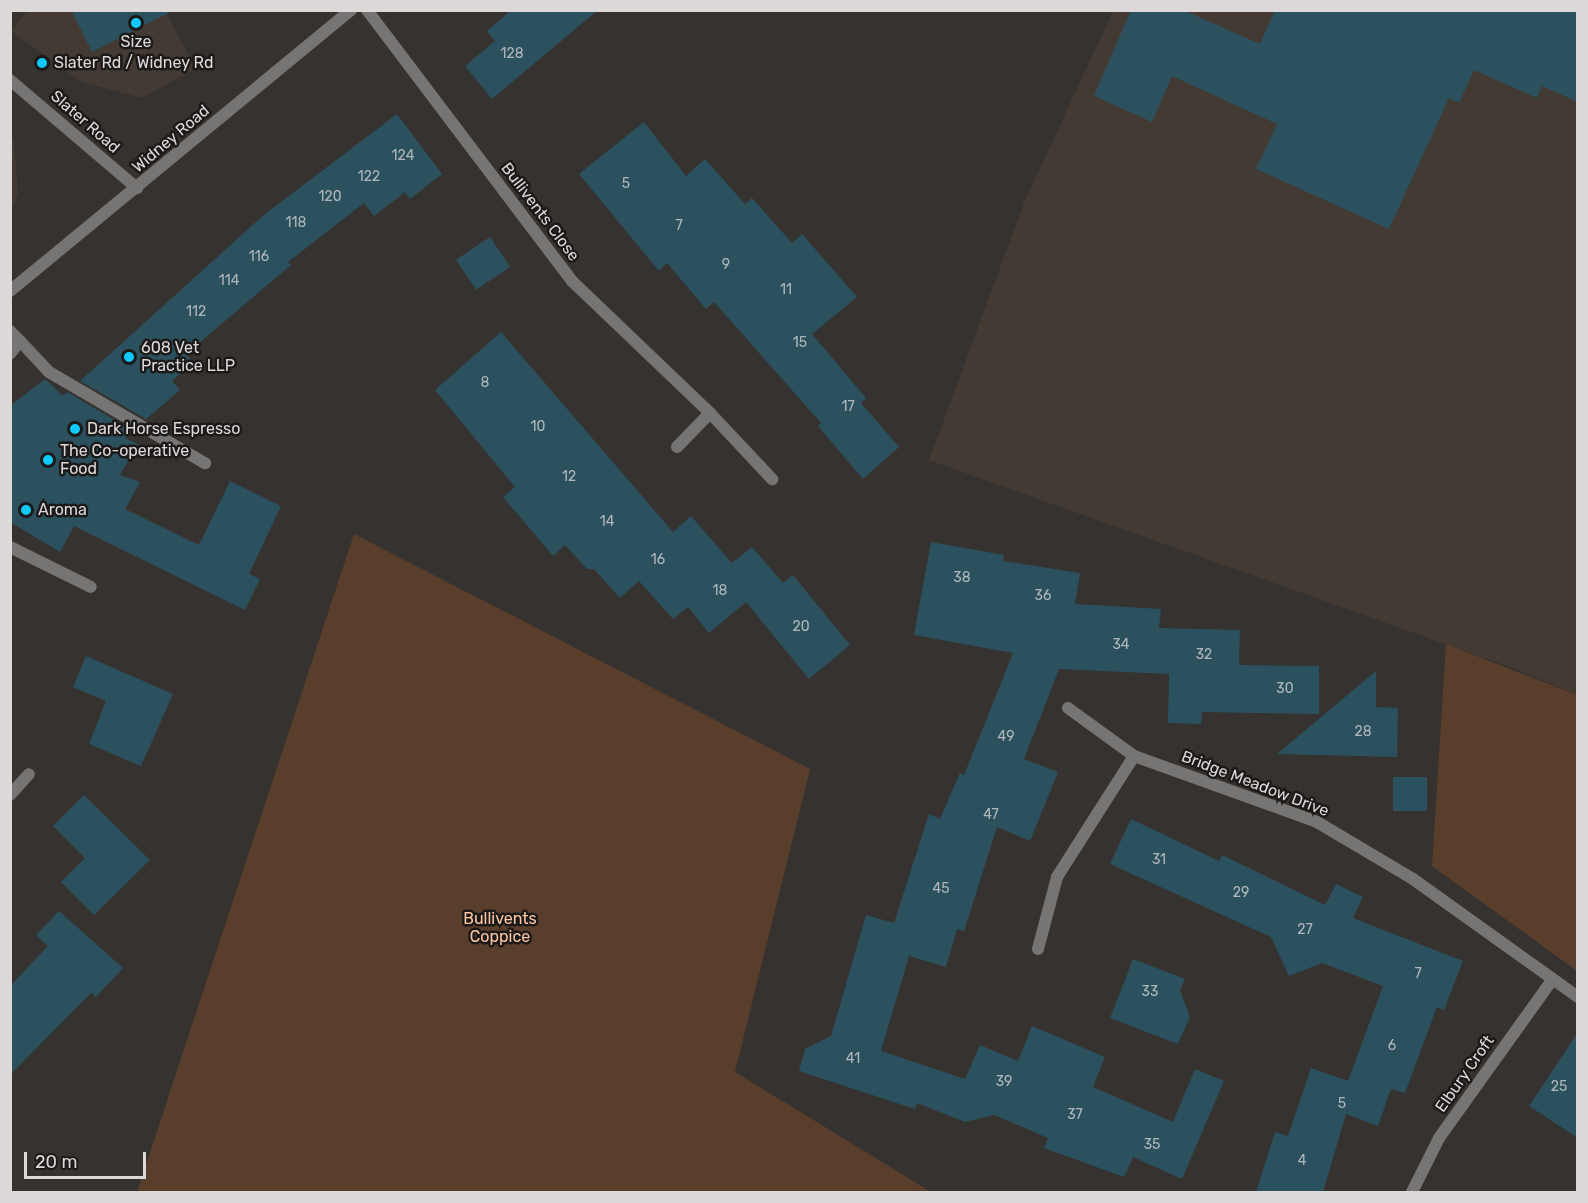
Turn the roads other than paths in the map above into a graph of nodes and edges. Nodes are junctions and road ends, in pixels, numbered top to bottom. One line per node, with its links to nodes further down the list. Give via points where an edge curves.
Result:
1 (351, 10): 4 (street, Widney Road)
2 (367, 10): 9 (street, Bullivents Close, via 573,282)
3 (10, 80): 4 (street, Slater Road)
4 (138, 188): 5 (street, Widney Road)
5 (10, 291)
6 (10, 331): 7 (street)
7 (20, 341): 8 (street); 11 (street, via 49,372)
8 (10, 354)
9 (710, 413): 10 (street); 12 (street, Bullivents Close)
10 (677, 447)
11 (205, 463)
12 (772, 479)
13 (10, 547): 14 (street)
14 (91, 587)
15 (1068, 708): 16 (street, Bridge Meadow Drive)
16 (1134, 756): 19 (street, via 1057,877); 20 (street, Bridge Meadow Drive, via 1317,822 1413,879)
17 (29, 774): 18 (street)
18 (10, 795)
19 (1038, 949)
20 (1551, 980): 21 (street, Bridge Meadow Drive); 22 (street, Elbury Croft, via 1439,1138)
21 (1578, 997)
22 (1412, 1192)

